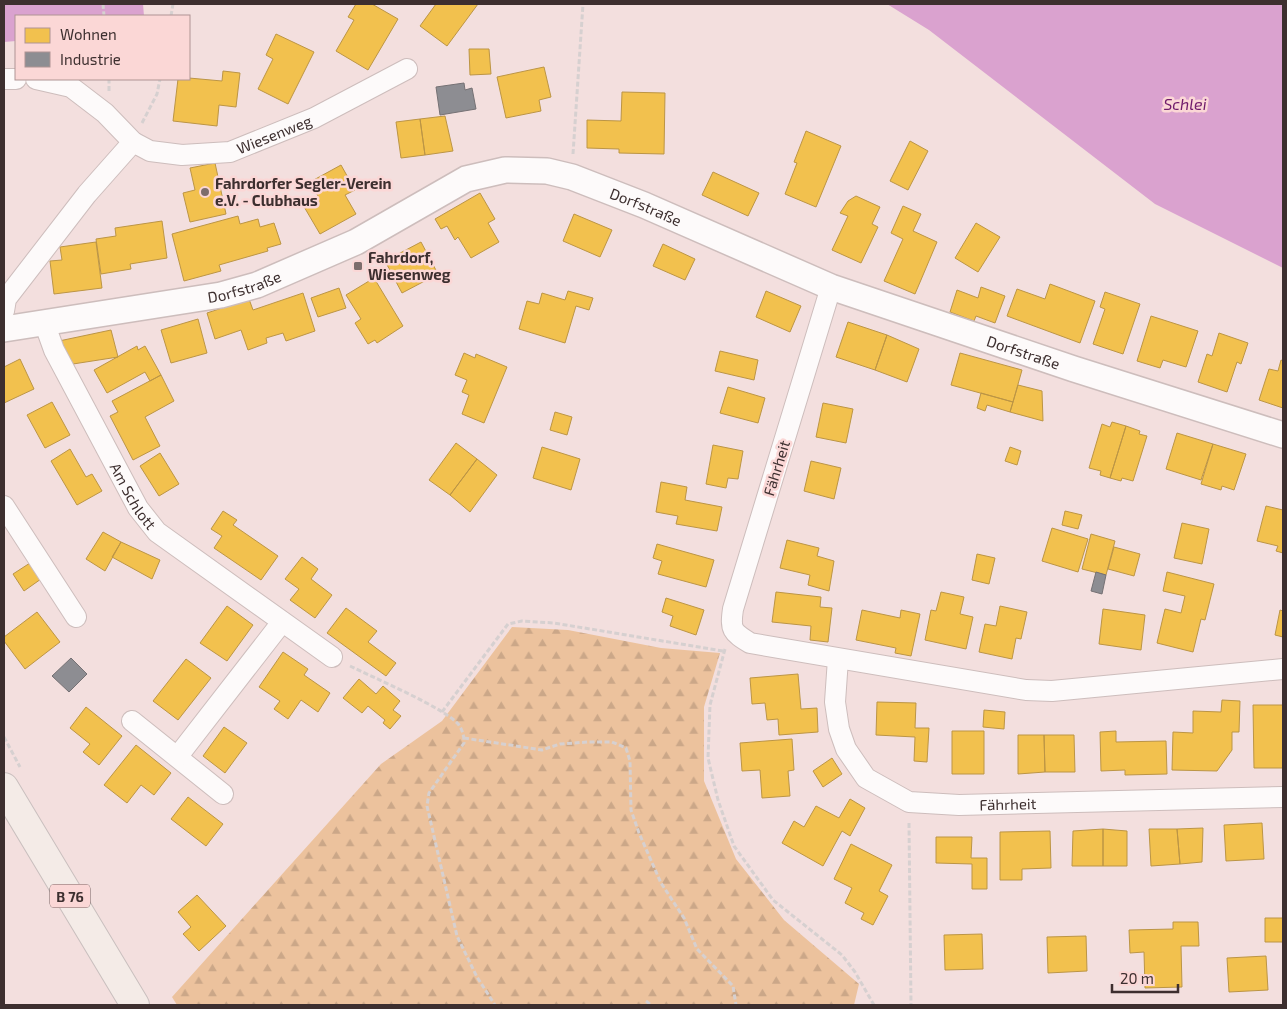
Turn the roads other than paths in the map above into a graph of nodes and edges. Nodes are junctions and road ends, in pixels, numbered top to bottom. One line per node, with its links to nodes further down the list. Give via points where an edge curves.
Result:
1 (407, 69): 3 (street, Wiesenweg, via 314,118 230,152 182,155 150,151)
2 (40, 80): 3 (street, Wiesenweg, via 71,87 105,113)
3 (133, 142): 5 (street, via 87,194 6,299)
4 (831, 287): 6 (street, Dorfstraße, via 572,177 547,171 505,170 466,179 356,242 257,285 221,295); 8 (street, Dorfstraße); 13 (street, Fährheit, via 733,609 731,625 736,634 750,643)
5 (4, 311)
6 (44, 322): 7 (street, Dorfstraße); 11 (street, Am Schlott, via 54,350 138,508 158,532)
7 (4, 329)
8 (1283, 435)
9 (4, 506): 10 (street)
10 (76, 617)
11 (282, 622): 12 (street, Am Schlott); 16 (street)
12 (332, 656)
13 (838, 659): 14 (street, via 1026,690 1052,691); 19 (street, Fährheit, via 835,702 846,749 866,778 909,802 959,805)
14 (1283, 669)
15 (132, 721): 16 (street)
16 (178, 756): 18 (street)
17 (4, 787): 20 (main road, B 76)
18 (223, 794)
19 (1283, 797)
20 (135, 1005)

